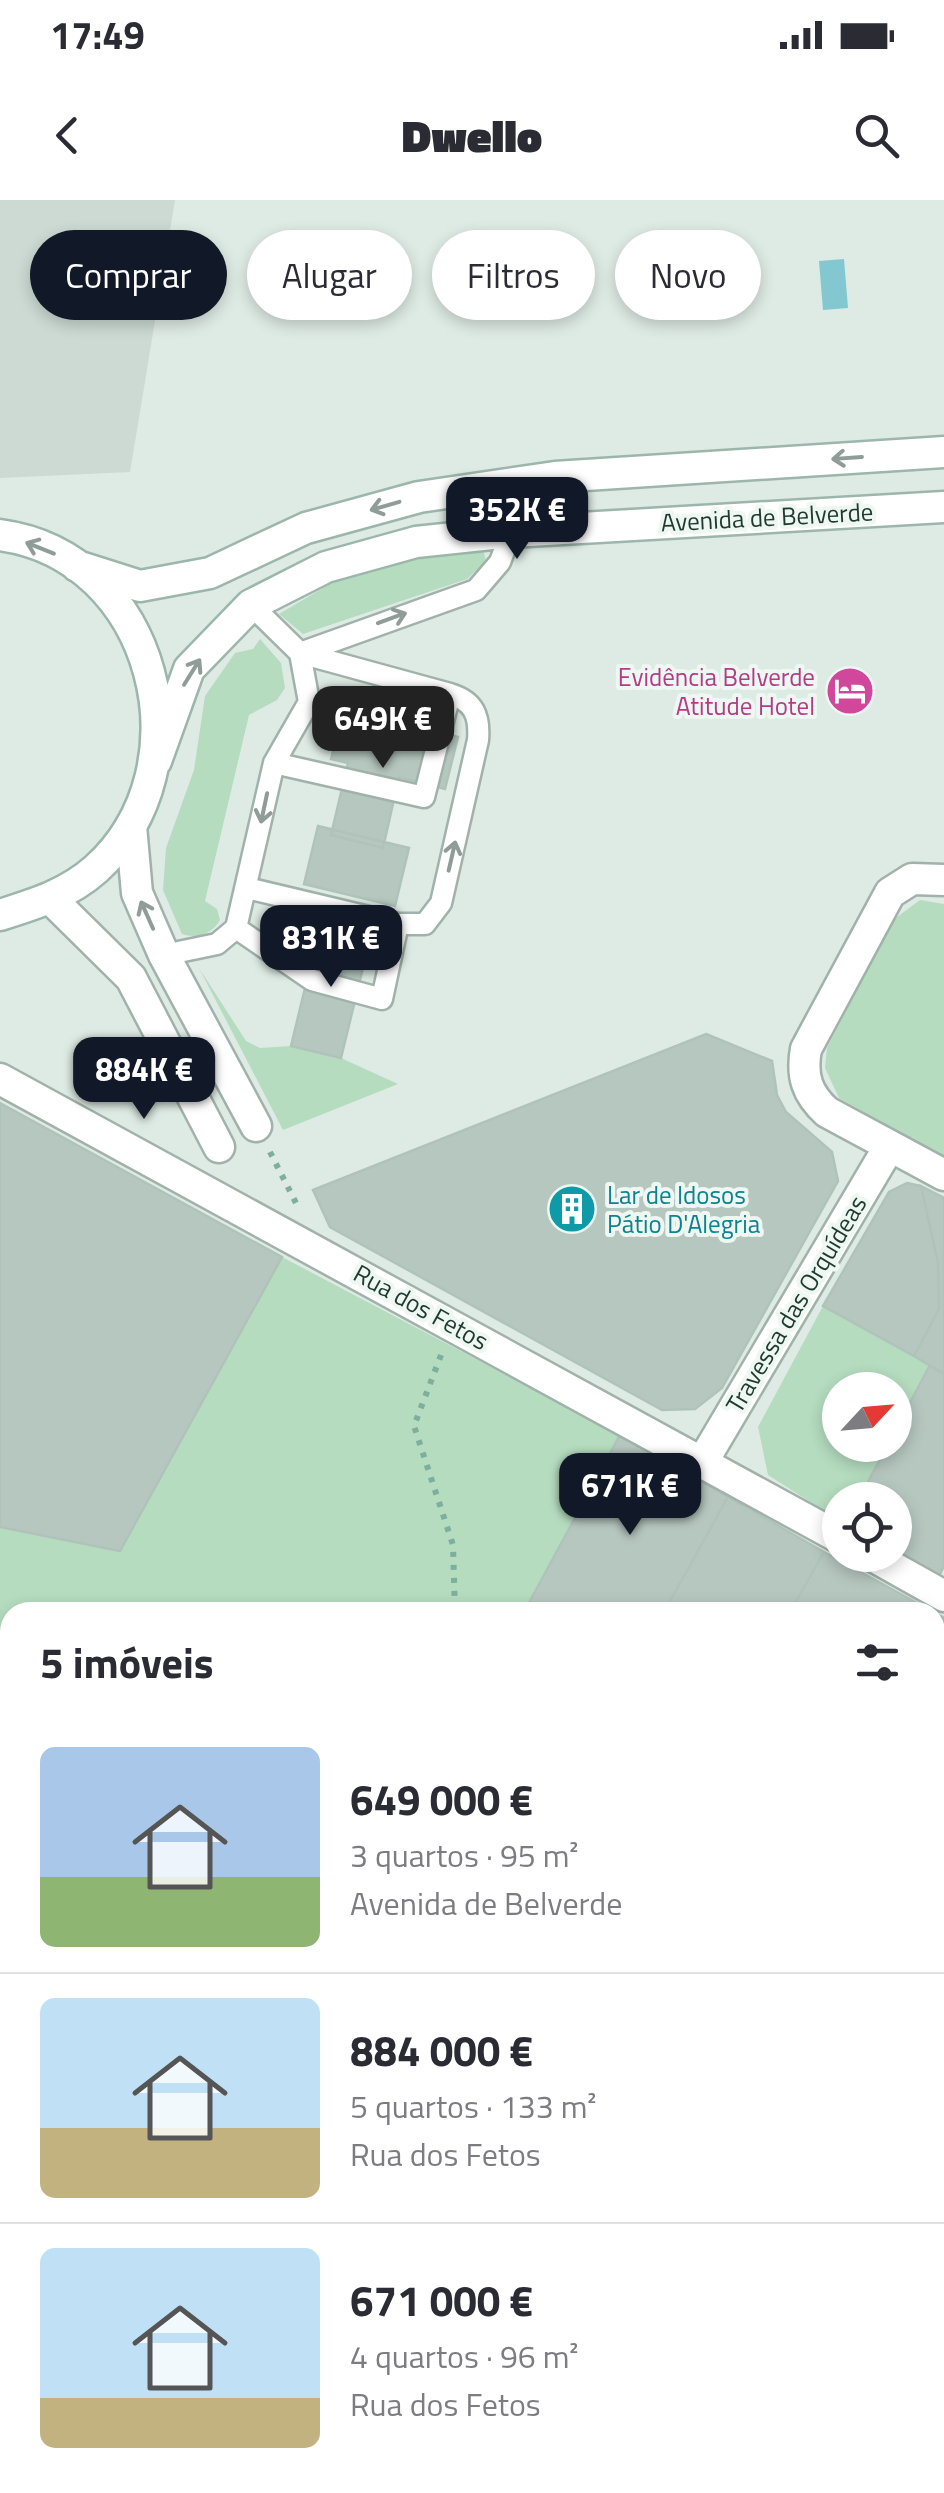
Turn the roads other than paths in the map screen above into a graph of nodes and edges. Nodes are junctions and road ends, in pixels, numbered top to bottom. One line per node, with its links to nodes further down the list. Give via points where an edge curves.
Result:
1 (944, 452): 5 (street, Avenida de Belverde, one-way to 5, via 555,477 419,496 306,528 210,573 140,586)
2 (944, 507): 3 (street, Avenida de Belverde)
3 (512, 532): 6 (street, Avenida de Belverde, via 416,542 326,567); 7 (lane, one-way to 3, via 476,590 500,562)
4 (0, 535): 5 (street, one-way to 4)
5 (77, 566): 9 (street, via 117,604 145,652 158,706)
6 (252, 605): 7 (lane); 9 (street, Avenida de Belverde, one-way to 6, via 189,669)
7 (300, 652): 8 (lane); 10 (lane, via 309,702)
8 (450, 694): 10 (lane, via 424,796); 16 (lane, one-way to 8, via 425,924 441,903 478,740 474,708)
9 (156, 762): 11 (street, Avenida de Belverde)
10 (274, 763): 13 (lane, one-way to 13)
11 (131, 826): 14 (street, via 96,869); 18 (street, one-way to 11, via 136,892)
12 (944, 880): 22 (street, via 912,879 890,893 806,1049 803,1066 814,1101)
13 (248, 888): 16 (lane); 17 (lane)
14 (51, 900): 15 (street); 21 (street, via 131,978)
15 (0, 915)
16 (398, 924): 17 (lane, via 382,999 312,980)
17 (236, 928): 18 (lane, via 218,944)
18 (164, 955): 20 (street)
19 (0, 1079): 24 (street, Rua dos Fetos)
20 (256, 1126)
21 (219, 1147)
22 (890, 1147): 23 (street); 24 (street, Travessa das Orquídeas)
23 (944, 1175)
24 (704, 1461): 25 (street, Rua dos Fetos)
25 (822, 1528)
26 (901, 1572): 27 (street)
27 (944, 1596)

